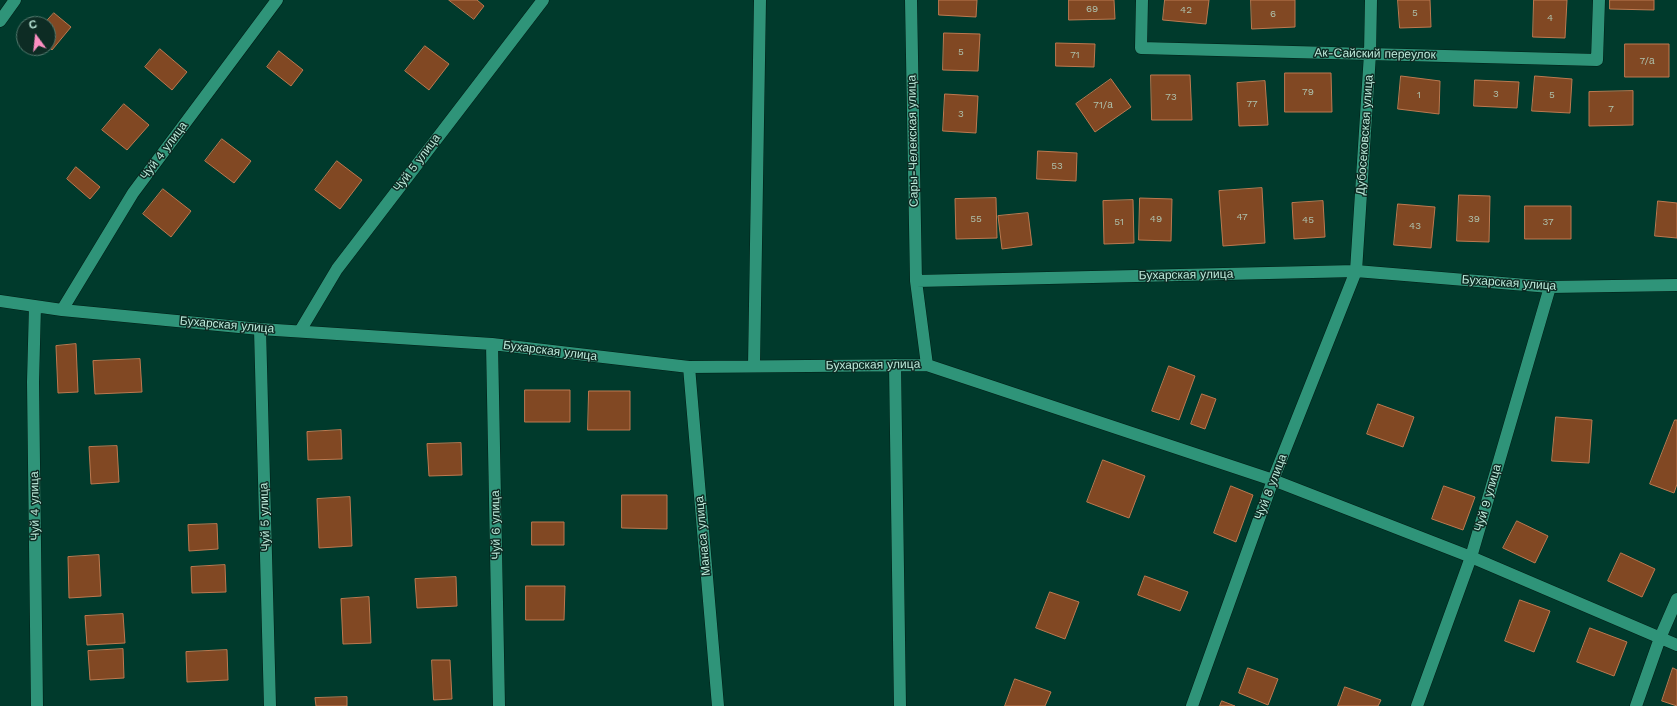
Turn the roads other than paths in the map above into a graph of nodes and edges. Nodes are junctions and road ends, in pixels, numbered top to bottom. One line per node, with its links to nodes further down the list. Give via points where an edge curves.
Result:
1 (15, 0): 9 (street)
2 (277, 0): 17 (street, Чуй 4 улица, via 133,193)
3 (543, 0): 19 (street, Чуй 5 улица, via 337,269)
4 (760, 0): 23 (street)
5 (911, 0): 12 (street, Сары-Челекская улица)
6 (1142, 0): 10 (street, Ак-Сайский переулок, via 1141,48)
7 (1371, 0): 10 (street, Дубосековская улица)
8 (1599, 0): 10 (street, Ак-Сайский переулок, via 1597,60)
9 (0, 21)
10 (1370, 54): 11 (street, Дубосековская улица)
11 (1356, 271): 12 (street, Бухарская улица); 14 (street, Бухарская улица); 25 (street, Чуй 8 улица)
12 (916, 281): 22 (street, Бухарская улица)
13 (1677, 285): 14 (street, Бухарская улица)
14 (1550, 287): 26 (street, Чуй 9 улица)
15 (0, 301): 16 (street, Бухарская улица)
16 (35, 306): 17 (street, Бухарская улица); 30 (street, Чуй 4 улица, via 33,382)
17 (62, 310): 18 (street, Бухарская улица)
18 (260, 329): 19 (street, Бухарская улица); 31 (street, Чуй 5 улица)
19 (300, 331): 20 (street, Бухарская улица)
20 (492, 344): 24 (street, Бухарская улица); 32 (street, Чуй 6 улица)
21 (895, 365): 22 (street, Бухарская улица); 23 (street, Бухарская улица); 34 (street)
22 (926, 365): 25 (street)
23 (754, 366): 24 (street, Бухарская улица)
24 (688, 367): 33 (street, Манаса улица)
25 (1273, 480): 26 (street); 35 (street, Чуй 8 улица)
26 (1471, 557): 28 (street); 36 (street, Чуй 9 улица)
27 (1677, 599): 28 (street)
28 (1660, 638): 29 (street); 37 (street)
29 (1677, 645)
30 (37, 706)
31 (270, 706)
32 (499, 706)
33 (718, 706)
34 (900, 706)
35 (1192, 706)
36 (1417, 706)
37 (1636, 706)

